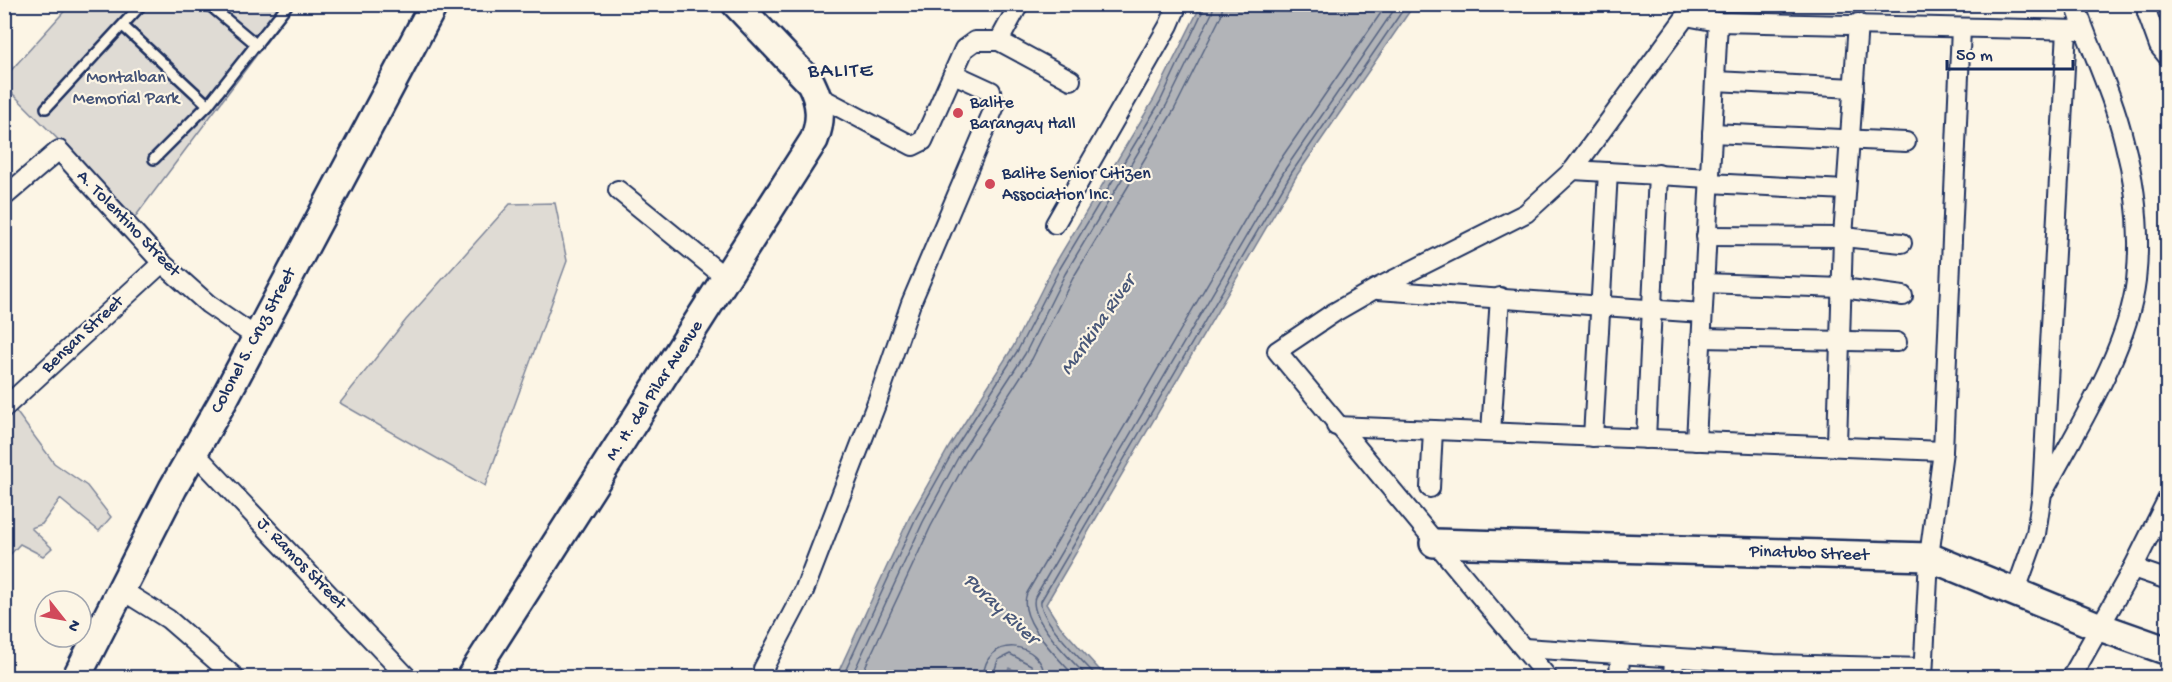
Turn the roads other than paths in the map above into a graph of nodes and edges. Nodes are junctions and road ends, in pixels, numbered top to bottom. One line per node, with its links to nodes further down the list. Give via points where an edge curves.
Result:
1 (142, 4): 13 (lane)
2 (208, 4): 17 (lane)
3 (288, 4): 17 (lane)
4 (434, 4): 51 (street, Colonel S. Cruz Street)
5 (736, 4): 23 (street, via 802,72)
6 (1019, 4): 16 (street)
7 (1178, 4): 37 (street)
8 (2075, 4): 15 (street)
9 (2151, 4): 18 (street, via 2147,13 2159,46)
10 (1688, 10): 11 (street); 30 (street)
11 (1718, 22): 12 (street); 21 (street)
12 (1858, 23): 14 (street); 22 (street)
13 (123, 26): 24 (lane); 25 (lane)
14 (1961, 28): 15 (street); 63 (street)
15 (2075, 30): 66 (street); 66 (street, via 2124,140 2139,246 2136,284 2126,322 2104,377)
16 (999, 41): 19 (street, via 975,41 964,49); 20 (street)
17 (257, 45): 24 (lane)
18 (2168, 57)
19 (954, 74): 23 (street, via 923,141 913,146); 79 (street, via 991,91 995,106 911,303 804,591)
20 (1071, 80)
21 (1714, 81): 22 (street); 26 (street)
22 (1854, 87): 27 (street)
23 (818, 96): 42 (street, M. H. del Pilar Avenue, via 819,126 814,140)
24 (208, 105): 29 (lane)
25 (46, 108)
26 (1712, 134): 27 (street); 33 (street)
27 (1850, 140): 28 (street); 35 (street)
28 (1906, 142)
29 (154, 159)
30 (1573, 170): 31 (street); 45 (street, via 1526,213)
31 (1608, 172): 32 (street); 48 (street)
32 (1658, 174): 33 (street); 49 (street)
33 (1709, 180): 35 (street); 38 (street)
34 (618, 190): 42 (street)
35 (1846, 190): 39 (street)
36 (4, 197): 41 (street, A. Tolentino Street, via 59,150)
37 (1055, 224)
38 (1706, 236): 39 (street); 43 (street)
39 (1843, 237): 40 (street); 44 (street)
40 (1902, 243)
41 (162, 263): 51 (street, A. Tolentino Street, via 208,304); 55 (street, Bensan Street)
42 (727, 279): 88 (street, M. H. del Pilar Avenue)
43 (1704, 283): 44 (street); 50 (street)
44 (1842, 288): 46 (street); 53 (street)
45 (1375, 289): 47 (street); 56 (street, via 1277,351)
46 (1903, 296)
47 (1500, 297): 48 (street); 58 (street)
48 (1600, 305): 49 (street); 59 (street)
49 (1651, 309): 50 (street); 60 (street)
50 (1702, 313): 52 (street)
51 (256, 337): 64 (street, Colonel S. Cruz Street)
52 (1701, 338): 53 (street); 61 (street)
53 (1840, 342): 54 (street); 62 (street)
54 (1897, 342)
55 (4, 408)
56 (1336, 426): 57 (street); 68 (street)
57 (1432, 430): 58 (street); 65 (street)
58 (1491, 432): 59 (street)
59 (1593, 436): 60 (street)
60 (1646, 439): 61 (street)
61 (1696, 441): 62 (street)
62 (1837, 444): 63 (street)
63 (1943, 451): 69 (street)
64 (193, 452): 72 (street, Colonel S. Cruz Street); 87 (street, J. Ramos Street)
65 (1430, 488)
66 (2042, 493): 73 (street, via 2036,534)
67 (2168, 498): 70 (street)
68 (1434, 543): 69 (street, Pinatubo Street); 75 (street)
69 (1929, 557): 73 (street, Pinatubo Street); 84 (street)
70 (2133, 568): 71 (street); 74 (street)
71 (2168, 580)
72 (120, 589): 85 (street, Colonel S. Cruz Street); 86 (street, via 168,620)
73 (2015, 593): 74 (street, Pinatubo Street)
74 (2100, 627): 76 (street, Pinatubo Street); 92 (street)
75 (1524, 648): 77 (street); 89 (street)
76 (2168, 651)
77 (1620, 654): 78 (street); 90 (street)
78 (1674, 658): 80 (street); 91 (street)
79 (763, 669)
80 (1724, 669): 81 (street)
81 (1774, 671): 82 (street)
82 (1824, 672): 83 (street)
83 (1877, 673): 84 (street)
84 (1923, 673)
85 (76, 678)
86 (236, 678)
87 (408, 678)
88 (470, 678)
89 (1548, 678)
90 (1619, 678)
91 (1673, 678)
92 (2071, 678)

